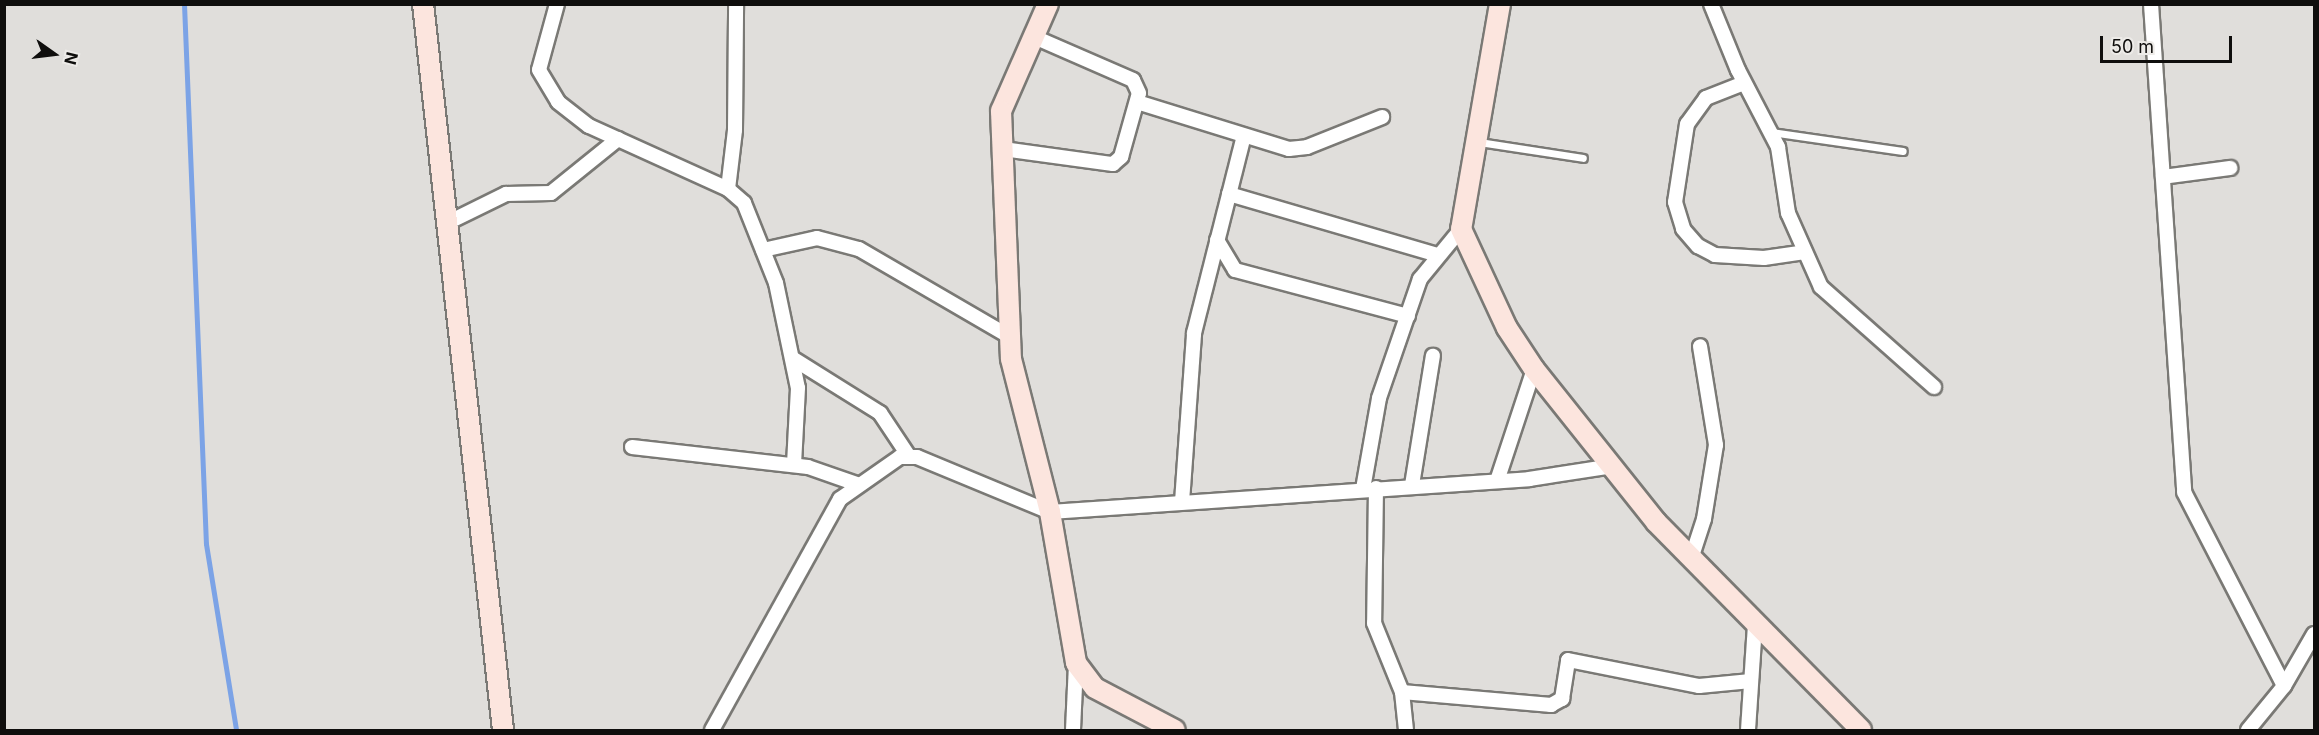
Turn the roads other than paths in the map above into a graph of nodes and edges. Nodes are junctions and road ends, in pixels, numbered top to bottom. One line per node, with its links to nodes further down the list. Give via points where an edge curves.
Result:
1 (423, 4): 23 (street)
2 (557, 4): 14 (street, via 539,70 558,102 589,126)
3 (736, 4): 21 (street, via 735,130)
4 (1048, 4): 8 (street)
5 (1500, 4): 15 (street)
6 (1711, 4): 9 (street)
7 (2151, 4): 20 (street)
8 (1034, 38): 10 (street, via 1133,81 1140,88); 16 (street, via 1001,111)
9 (1744, 82): 12 (street); 27 (street, via 1706,98 1687,124 1675,202 1683,229 1698,246 1715,255 1764,258)
10 (1137, 102): 13 (street); 16 (street, via 1121,157 1108,166)
11 (1382, 117): 13 (street, via 1298,150)
12 (1771, 132): 17 (lane); 27 (street, via 1779,147 1788,213)
13 (1244, 136): 22 (street)
14 (618, 139): 21 (street); 23 (street, via 551,193 506,194)
15 (1476, 142): 18 (lane); 24 (street)
16 (1003, 149): 30 (street)
17 (1903, 151)
18 (1583, 158)
19 (2230, 168): 20 (street)
20 (2163, 177): 50 (street, via 2184,492)
21 (728, 189): 26 (street, via 744,203)
22 (1229, 194): 25 (street); 28 (street)
23 (447, 223): 53 (street)
24 (1461, 230): 28 (street); 34 (street, via 1507,328)
25 (1217, 240): 29 (street, via 1235,270); 44 (street, via 1194,333)
26 (763, 250): 30 (street, via 817,238 859,249); 33 (street, via 776,283)
27 (1805, 252): 35 (street, via 1830,299)
28 (1437, 255): 29 (street, via 1420,279)
29 (1408, 316): 43 (street, via 1378,398)
30 (1010, 338): 45 (street, via 1011,359)
31 (1700, 346): 46 (street, via 1716,445 1704,519)
32 (1432, 356): 42 (street)
33 (792, 358): 37 (street, via 880,413); 38 (street, via 798,396)
34 (1534, 369): 39 (street); 40 (street)
35 (1934, 387)
36 (632, 447): 38 (street)
37 (908, 455): 41 (street); 45 (street)
38 (794, 465): 41 (street)
39 (1613, 466): 40 (street, via 1528,479); 46 (street, via 1656,522)
40 (1498, 478): 42 (street)
41 (857, 484): 54 (street, via 840,499)
42 (1412, 485): 43 (street)
43 (1370, 489): 44 (street); 52 (street, via 1374,623)
44 (1182, 502): 45 (street)
45 (1050, 512): 49 (street)
46 (1691, 559): 47 (street)
47 (1755, 625): 51 (street); 59 (street)
48 (2314, 634): 50 (street)
49 (1076, 663): 55 (street); 56 (street, via 1095,688)
50 (2280, 680): 60 (street)
51 (1751, 681): 52 (street, via 1698,686 1568,660 1562,699 1551,705); 58 (street)
52 (1402, 692): 57 (street)
53 (503, 730)
54 (712, 730)
55 (1073, 730)
56 (1175, 730)
57 (1406, 730)
58 (1748, 730)
59 (1861, 730)
60 (2248, 730)

